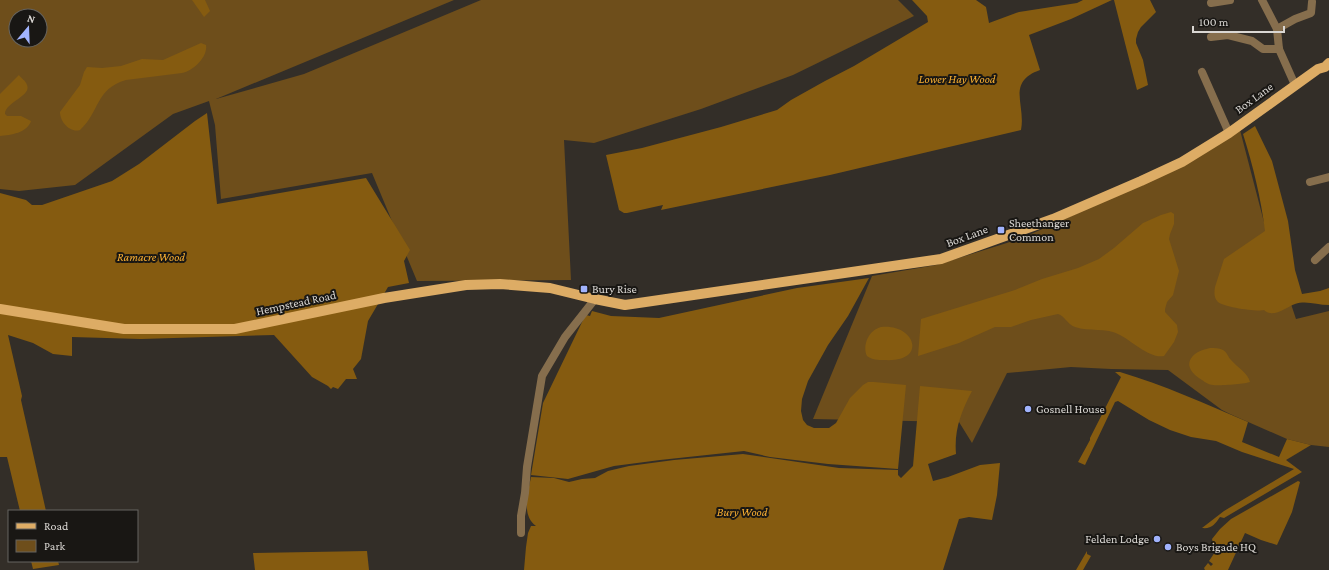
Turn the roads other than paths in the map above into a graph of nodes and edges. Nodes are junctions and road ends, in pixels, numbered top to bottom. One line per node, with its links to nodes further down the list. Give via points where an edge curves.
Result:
1 (1230, 0): 4 (street)
2 (1262, 0): 5 (street)
3 (1312, 1): 5 (street, via 1311,13)
4 (1211, 3)
5 (1277, 29): 7 (street)
6 (1211, 37): 7 (street, via 1228,35 1252,41 1263,49)
7 (1279, 49): 10 (street)
8 (1328, 68): 10 (main road, Box Lane, via 1318,69)
9 (1202, 72): 11 (street)
10 (1295, 85): 11 (main road, Box Lane)
11 (1229, 133): 16 (main road, Box Lane, via 1193,156 1144,180 1054,219 941,259 625,305)
12 (1329, 177): 13 (street)
13 (1310, 182)
14 (1329, 247): 15 (street)
15 (1315, 260)
16 (595, 299): 17 (main road, Hempstead Road, via 550,288 500,284 466,285 384,298 235,329 124,329); 18 (street, via 565,337 542,376 521,516)
17 (0, 309)
18 (521, 533)

